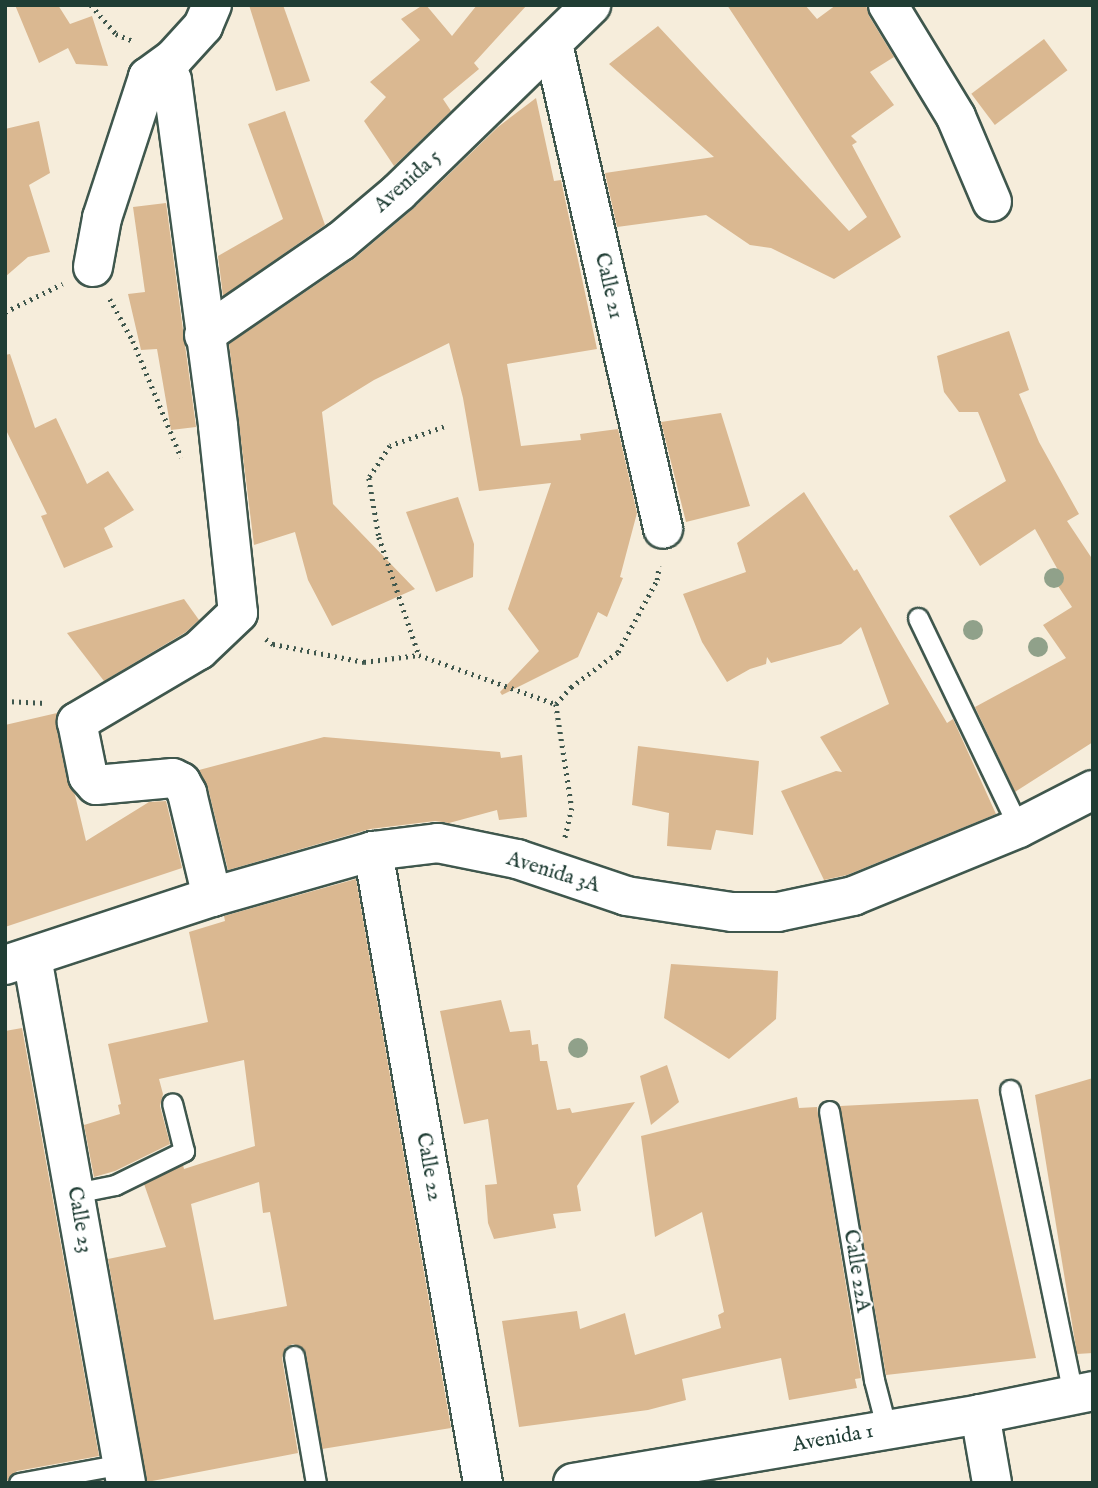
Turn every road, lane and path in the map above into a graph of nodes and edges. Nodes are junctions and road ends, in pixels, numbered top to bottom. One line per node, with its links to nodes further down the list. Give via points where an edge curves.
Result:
1 (91, 5): 6 (path, via 117,34)
2 (212, 5): 6 (street, via 203,26)
3 (591, 5): 5 (street, Avenida 5)
4 (888, 5): 7 (street, via 956,117)
5 (553, 44): 10 (street, Avenida 5, via 453,143 341,241); 13 (street, Calle 21)
6 (160, 68): 8 (street, via 103,218); 10 (street, via 172,80)
7 (992, 202)
8 (93, 267): 9 (path); 12 (path, via 133,341)
9 (5, 312)
10 (204, 335): 14 (street)
11 (444, 427): 16 (path, via 390,446 369,478 379,537)
12 (183, 463)
13 (663, 529): 17 (path, via 657,580 618,652)
14 (238, 614): 16 (path, via 273,644 284,647 364,662); 22 (street, via 199,650 77,722 88,776 96,785 173,778 181,782)
15 (918, 618): 19 (lane)
16 (419, 655): 17 (path)
17 (556, 704): 21 (path, via 572,808)
18 (1093, 790): 19 (street, Avenida 3A)
19 (1019, 828): 21 (street, Avenida 3A, via 853,896 778,912 732,912 626,896)
20 (373, 851): 21 (street, Avenida 3A, via 438,843 517,859); 22 (street, Avenida 3A); 36 (street, Calle 22)
21 (558, 873)
22 (212, 897): 23 (street, Avenida 3A)
23 (18, 961): 27 (street, Calle 23)
24 (1010, 1090): 29 (lane)
25 (172, 1103): 27 (lane, via 184,1151 115,1185)
26 (829, 1111): 31 (lane, Calle 22A, via 874,1380)
27 (75, 1193): 32 (street, Calle 23)
28 (294, 1356): 35 (lane)
29 (1077, 1381): 30 (street, Avenida 1)
30 (980, 1414): 31 (street, Avenida 1); 38 (street)
31 (887, 1430): 37 (street, Avenida 1)
32 (125, 1473): 33 (lane)
33 (52, 1480): 34 (lane)
34 (19, 1483)
35 (316, 1483)
36 (482, 1483)
37 (573, 1483)
38 (992, 1483)

